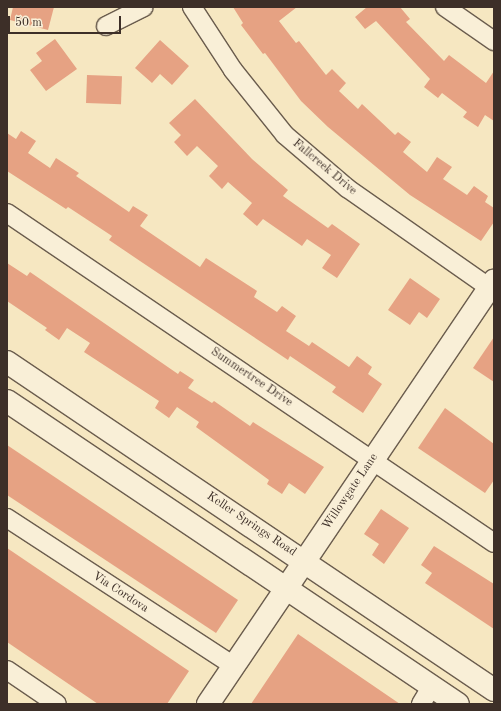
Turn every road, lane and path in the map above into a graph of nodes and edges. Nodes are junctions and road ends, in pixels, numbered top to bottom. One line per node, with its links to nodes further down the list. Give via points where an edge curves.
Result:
1 (144, 7): 4 (street)
2 (192, 7): 7 (street, Fallcreek Drive, via 229,64 285,135 347,188)
3 (445, 7): 5 (street)
4 (106, 26)
5 (494, 41)
6 (7, 213): 10 (street, Summertree Drive)
7 (493, 286): 10 (main road, Willowgate Lane)
8 (7, 362): 13 (main road, Keller Springs Road)
9 (7, 401): 14 (main road)
10 (372, 459): 12 (street, Summertree Drive); 13 (main road, Willowgate Lane)
11 (7, 518): 15 (street, Via Cordova)
12 (494, 543)
13 (304, 562): 14 (main road, Willowgate Lane); 17 (main road, Keller Springs Road)
14 (287, 588): 15 (main road, Willowgate Lane); 18 (main road)
15 (234, 666): 20 (main road, Willowgate Lane)
16 (7, 670): 19 (street)
17 (494, 690)
18 (426, 695): 21 (main road)
19 (57, 704)
20 (208, 704)
21 (458, 704)

